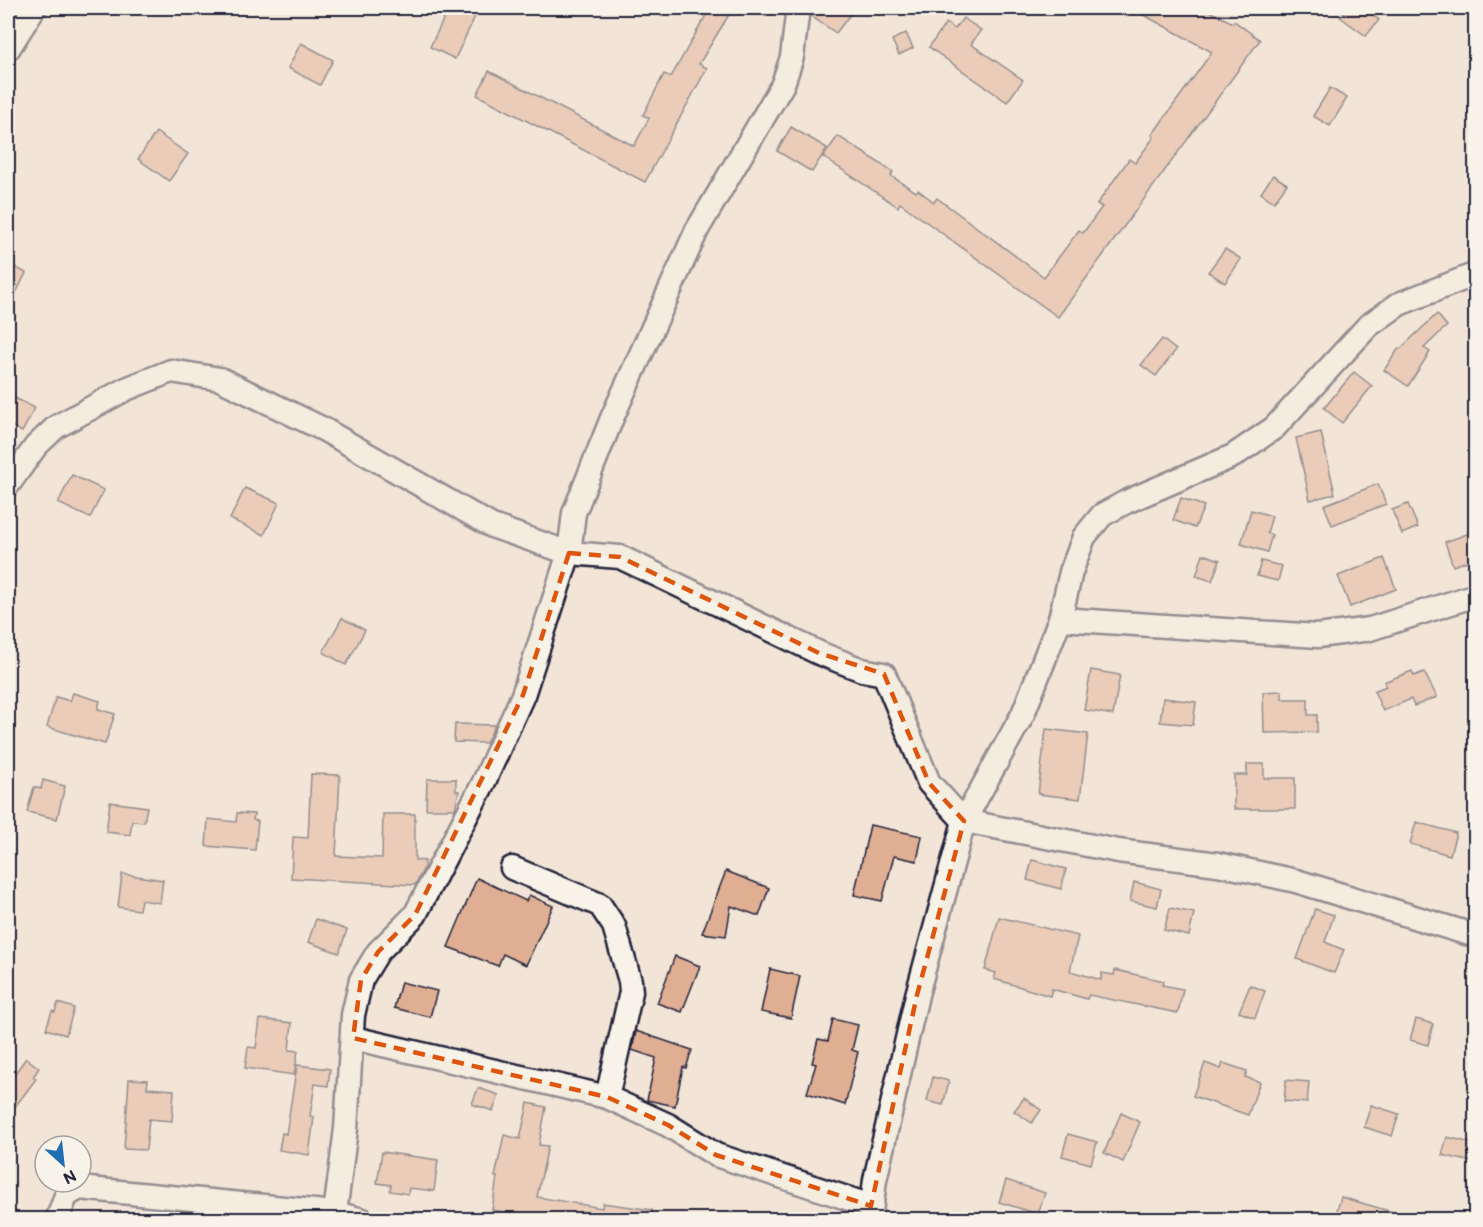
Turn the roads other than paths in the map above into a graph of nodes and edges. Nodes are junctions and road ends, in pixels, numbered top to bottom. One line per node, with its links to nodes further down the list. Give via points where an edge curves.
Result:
1 (34, 8): 3 (street)
2 (798, 8): 6 (street, via 792,57 783,84 698,230 612,418 578,502)
3 (8, 49)
4 (1476, 274): 8 (street, via 1399,304 1368,326 1274,428 1233,456 1102,515 1084,537)
5 (8, 485): 6 (street, via 36,446 56,427 126,389 171,371 220,379 323,429 492,526)
6 (569, 553): 9 (street, via 620,557 819,653 884,674 929,783); 12 (street, via 523,695 483,784 415,915 378,952 361,980)
7 (1476, 595): 8 (street, via 1370,628 1318,636)
8 (1060, 619): 9 (street, via 1023,714)
9 (964, 821): 11 (street, via 1118,852 1218,864 1285,879); 15 (street, via 917,995 874,1180)
10 (512, 868): 13 (street, via 600,905 614,926 631,992)
11 (1476, 936)
12 (352, 1038): 13 (street); 14 (street)
13 (607, 1097): 15 (street, via 668,1125 716,1155)
14 (335, 1213): 16 (street, via 79,1188 66,1196); 17 (street)
15 (870, 1213)
16 (57, 1220)
17 (363, 1220)

